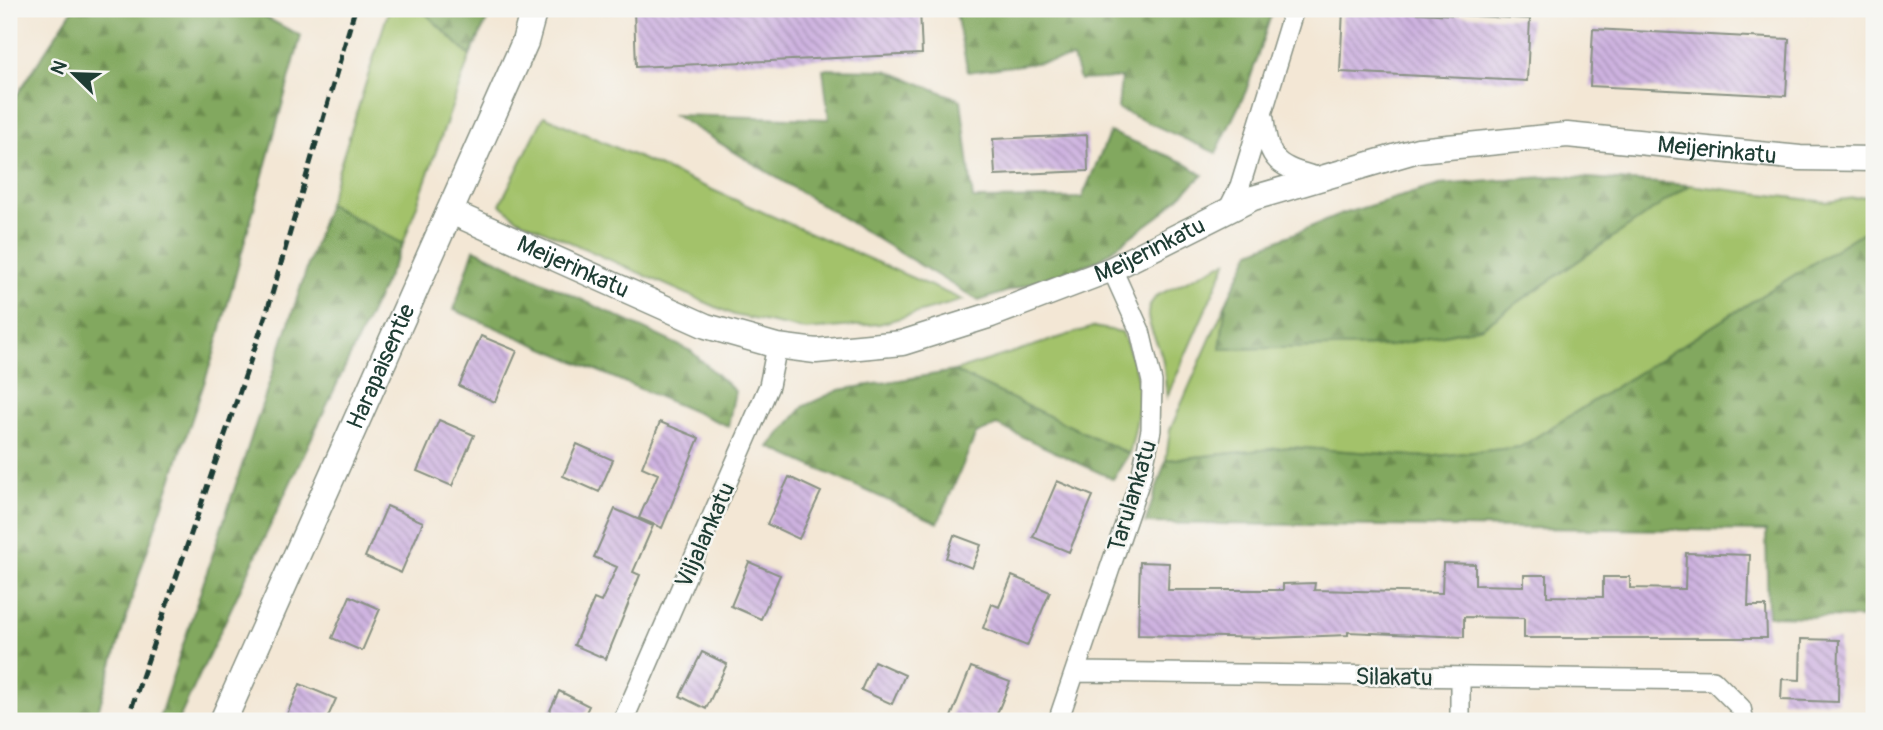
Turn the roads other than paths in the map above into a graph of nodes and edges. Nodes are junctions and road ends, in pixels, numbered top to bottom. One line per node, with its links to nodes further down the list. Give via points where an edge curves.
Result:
1 (534, 9): 7 (main road, Harapaisentie, via 525,42)
2 (1294, 9): 3 (street)
3 (1263, 109): 5 (street, via 1266,145 1285,169); 6 (street)
4 (1874, 159): 5 (street, Meijerinkatu, via 1800,158 1567,135 1418,150)
5 (1318, 177): 6 (street, Meijerinkatu)
6 (1228, 210): 8 (street, Meijerinkatu)
7 (449, 211): 9 (street, Meijerinkatu, via 706,326); 12 (main road, Harapaisentie)
8 (1112, 269): 9 (street, Meijerinkatu, via 902,343 816,351); 10 (street, Tarulankatu, via 1140,331 1152,382 1152,430 1141,477)
9 (776, 346): 13 (street, Viljalankatu, via 769,386)
10 (1075, 671): 11 (street, Silakatu); 14 (street, Tarulankatu)
11 (1460, 678): 15 (street); 16 (street, Silakatu, via 1713,680 1741,708)
12 (223, 721)
13 (623, 721)
14 (1058, 721)
15 (1460, 721)
16 (1744, 721)

